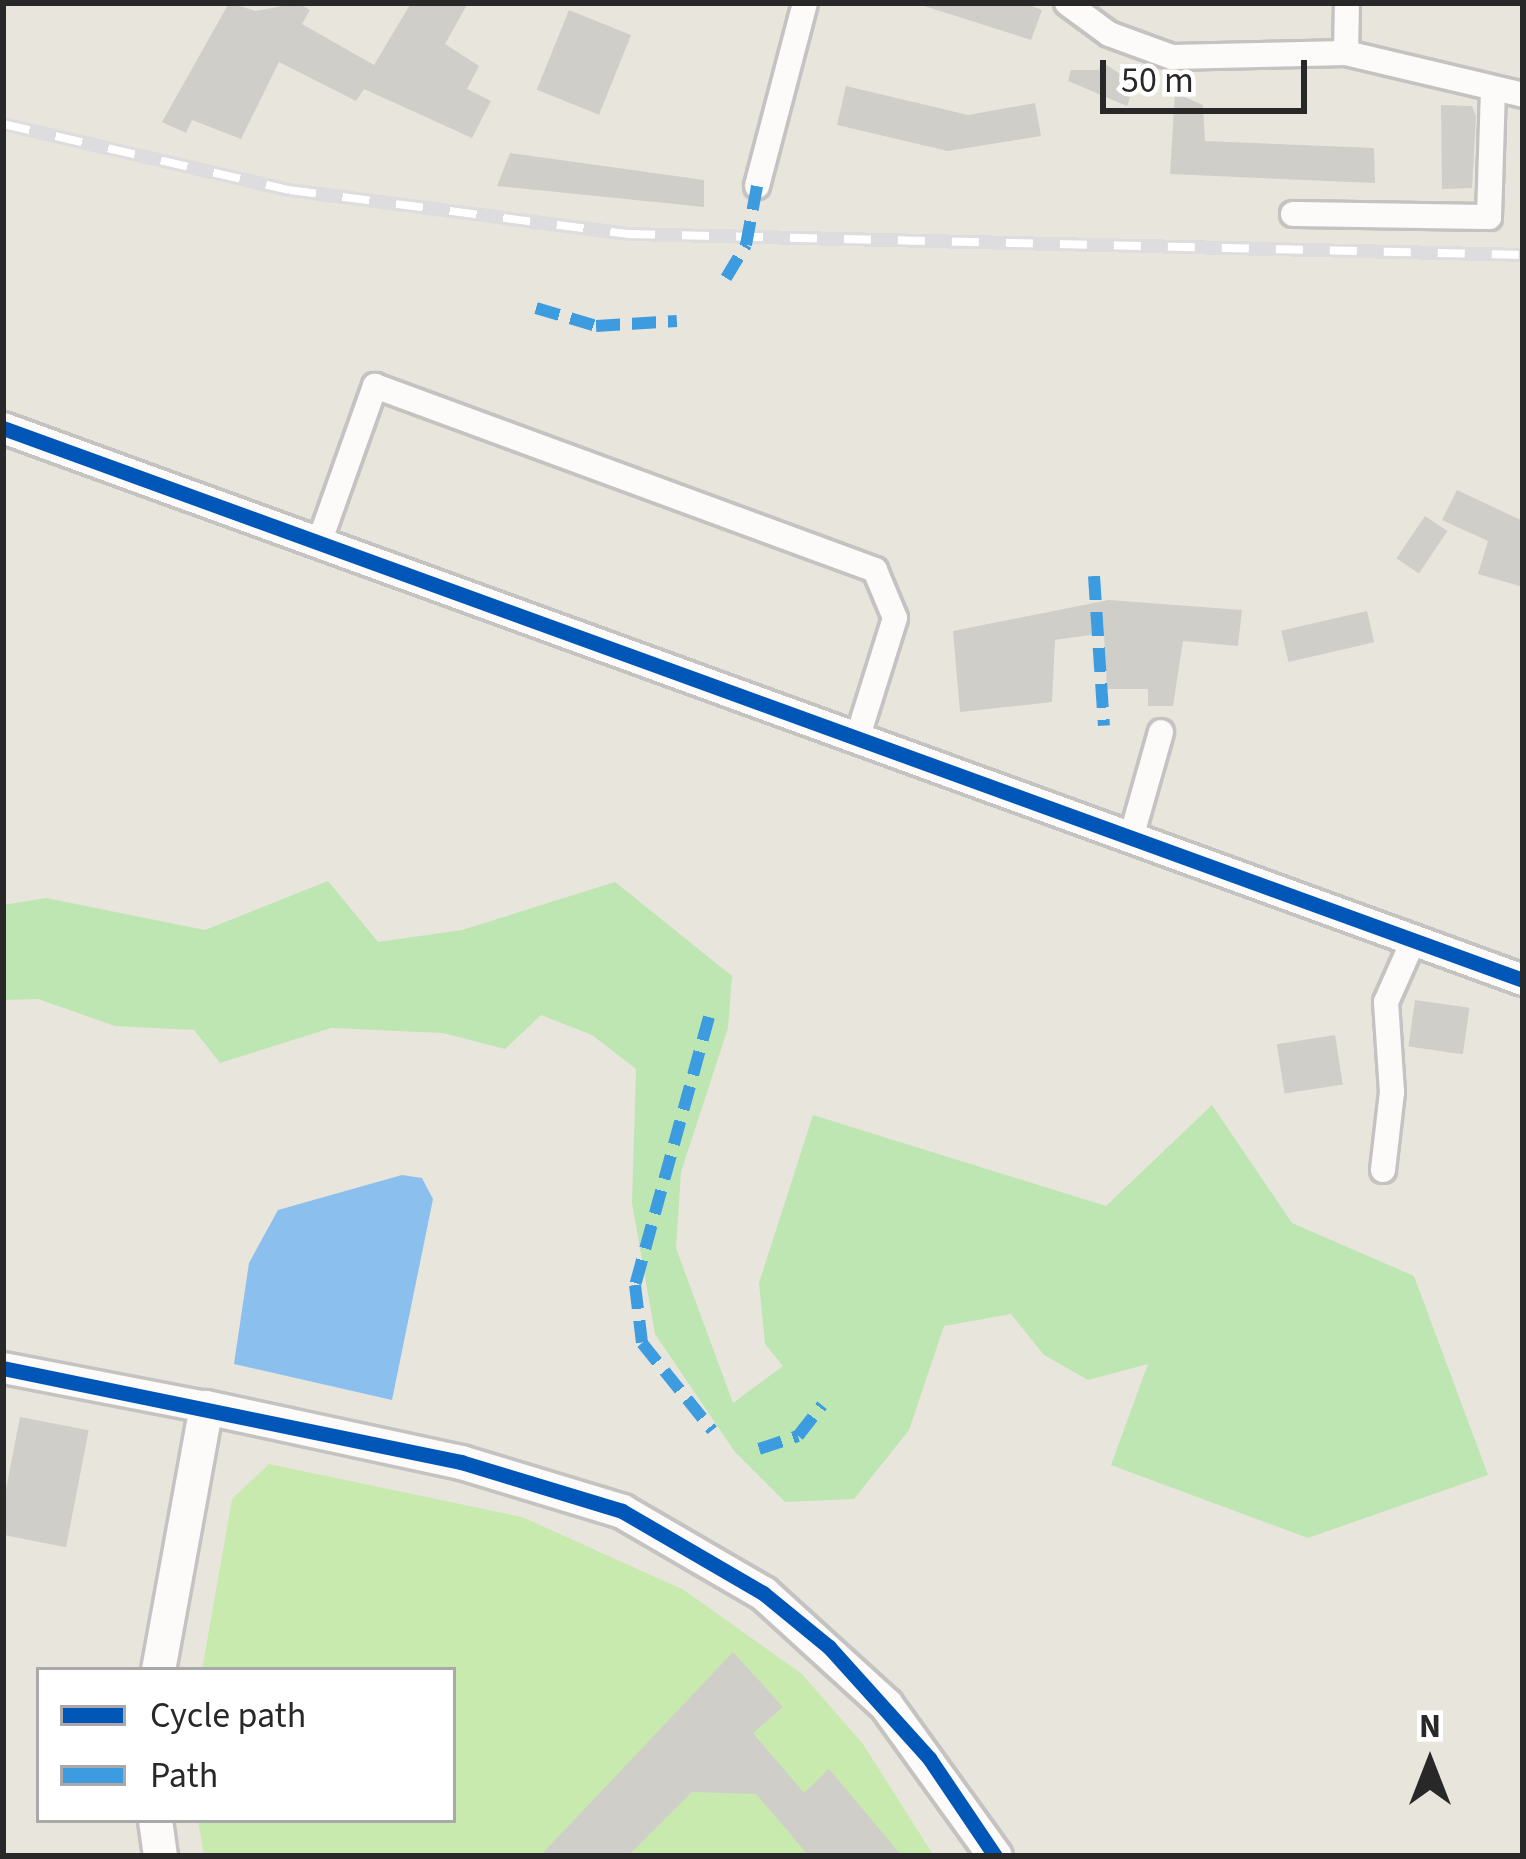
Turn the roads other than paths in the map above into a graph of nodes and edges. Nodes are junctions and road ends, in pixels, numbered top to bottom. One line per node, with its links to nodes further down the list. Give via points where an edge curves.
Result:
1 (805, 3): 7 (street)
2 (1067, 3): 4 (street, via 1109,34 1172,57)
3 (1346, 3): 4 (street)
4 (1346, 52): 5 (street)
5 (1493, 92): 6 (street); 8 (street, via 1489,217)
6 (1523, 95)
7 (758, 186)
8 (1293, 214)
9 (3, 428): 10 (street)
10 (319, 543): 12 (street); 12 (street, via 375,386 875,570 895,618)
11 (1161, 732): 13 (street)
12 (857, 739): 13 (street)
13 (1131, 838): 14 (street)
14 (1414, 939): 15 (street); 16 (street, via 1383,1029 1392,1092)
15 (1523, 980)
16 (1384, 1169)
17 (3, 1368): 18 (street)
18 (206, 1407): 19 (main road); 22 (main road, via 542,1483 695,1549 858,1676 929,1758)
19 (159, 1667)
20 (155, 1823): 21 (main road)
21 (160, 1856)
22 (994, 1856)

